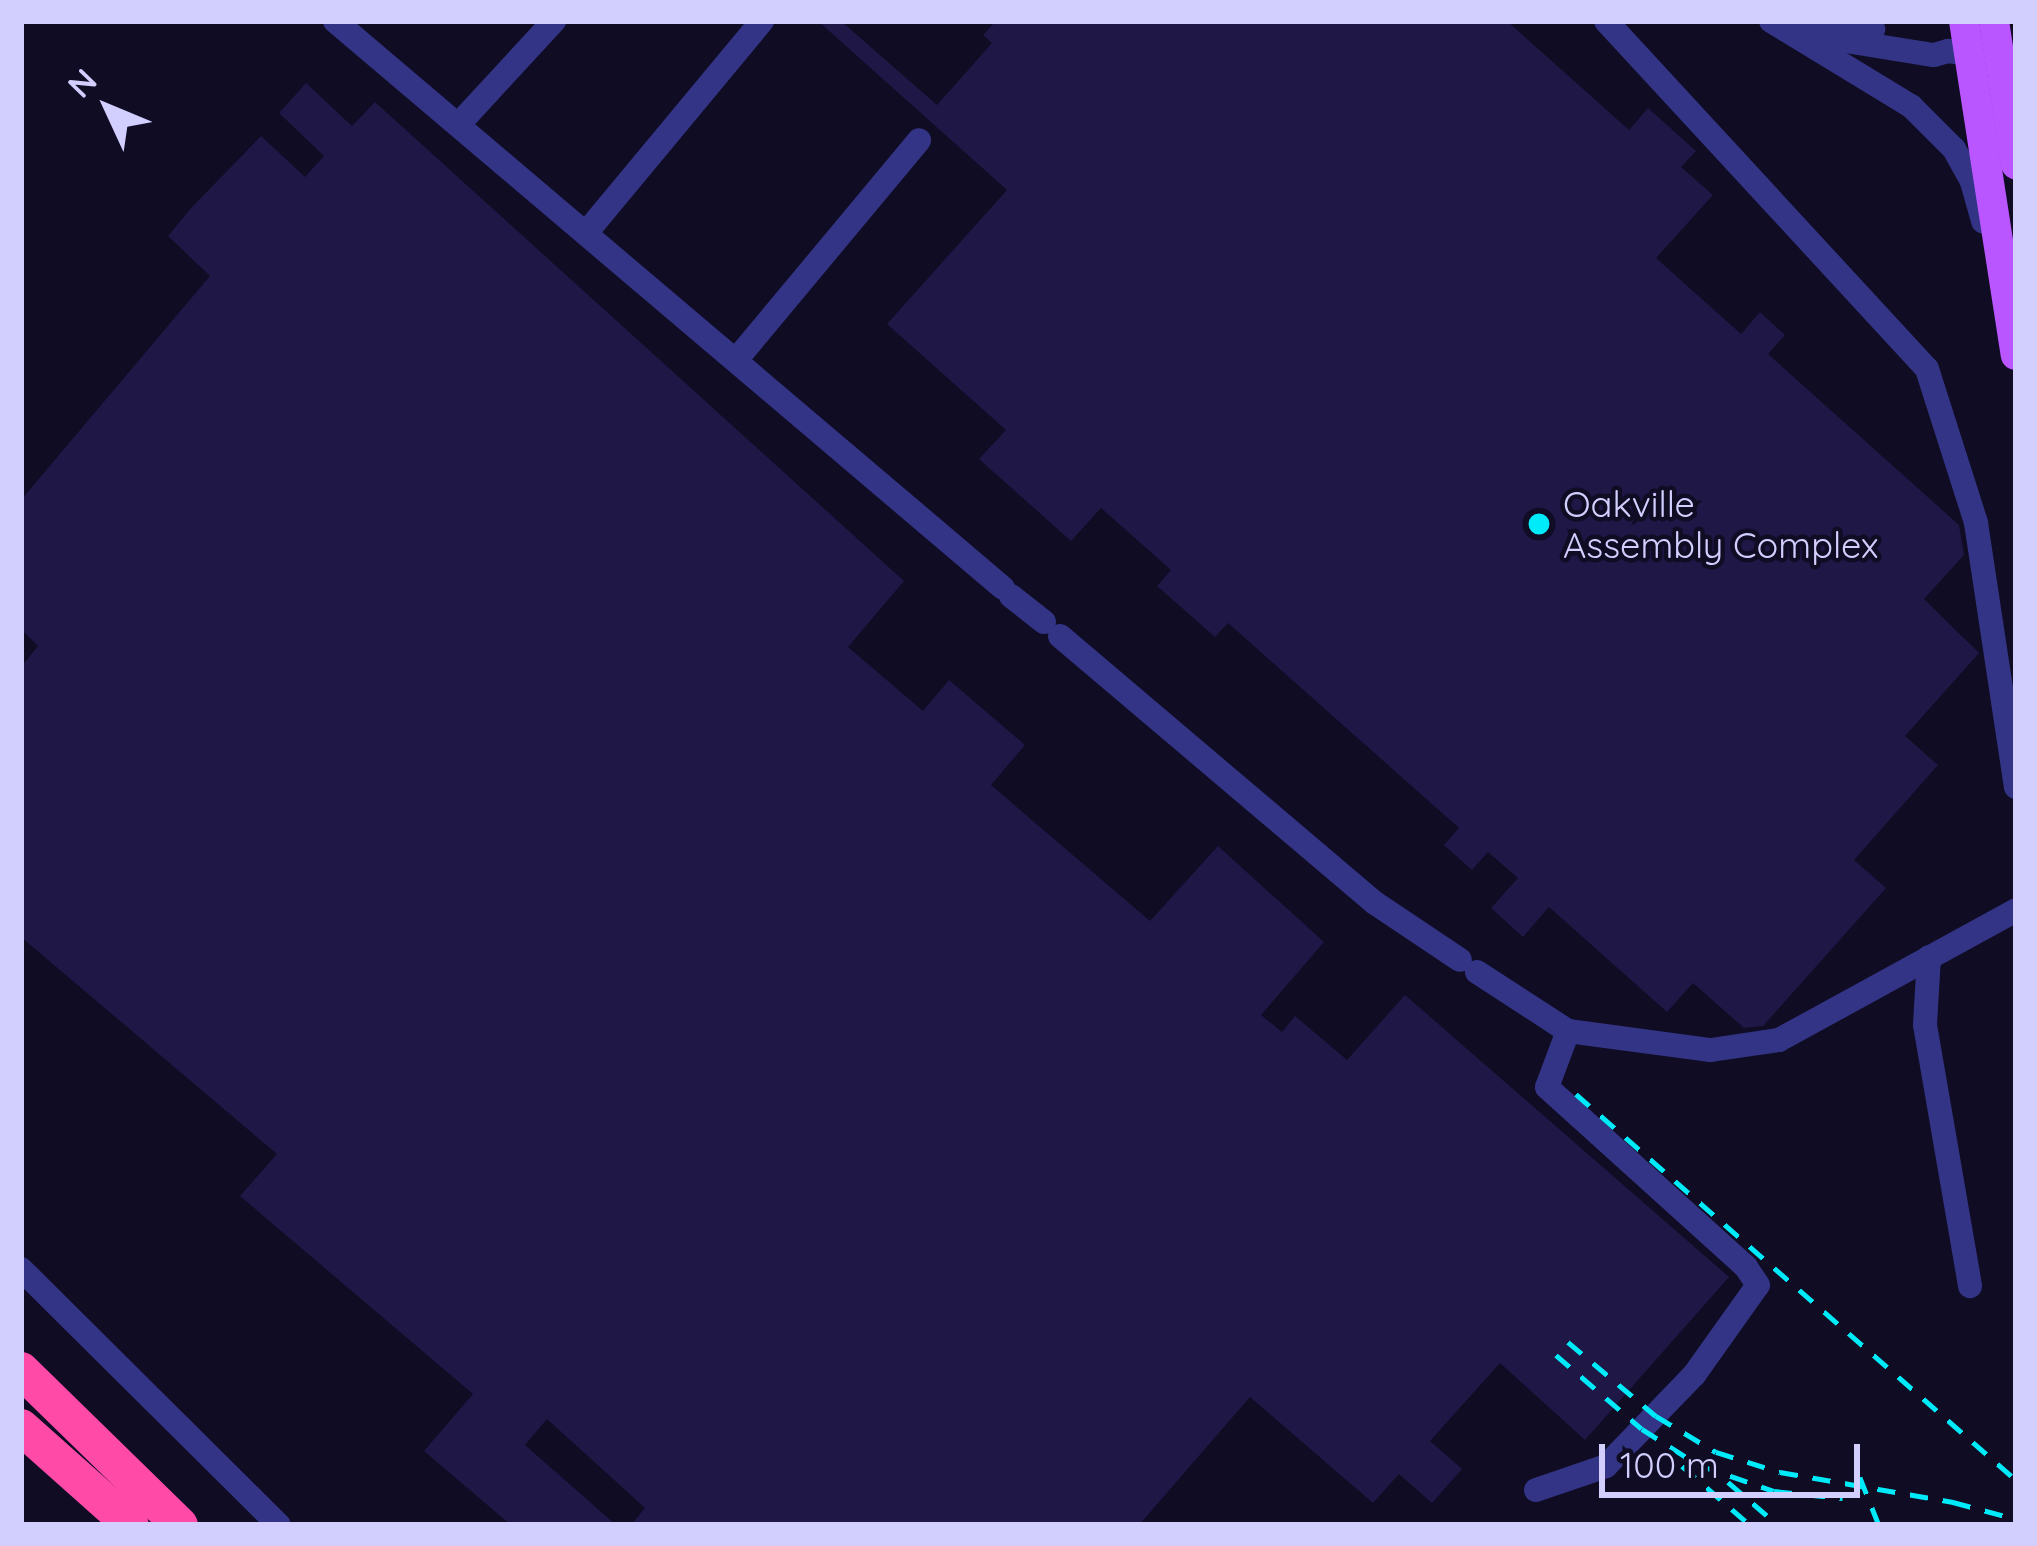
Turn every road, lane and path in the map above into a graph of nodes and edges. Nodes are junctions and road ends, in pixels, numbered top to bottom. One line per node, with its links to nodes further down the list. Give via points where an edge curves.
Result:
1 (335, 21): 10 (street)
2 (554, 21): 10 (street)
3 (761, 21): 13 (street)
4 (1606, 21): 17 (street, via 1927,369 1976,523)
5 (1771, 21): 14 (street, via 1930,124 1954,149 1985,232)
6 (1964, 21): 9 (main road)
7 (1994, 21): 9 (main road)
8 (1813, 22): 9 (street, via 1936,39)
9 (1984, 56): 12 (main road); 14 (main road)
10 (458, 125): 13 (street)
11 (919, 140): 16 (street)
12 (2016, 164)
13 (586, 233): 16 (street)
14 (2001, 252): 15 (main road)
15 (2016, 355)
16 (736, 360): 20 (street, via 1375,903)
17 (2016, 787)
18 (2016, 910): 19 (street)
19 (1929, 957): 20 (street, via 1779,1040 1711,1050); 22 (street, via 1925,1024)
20 (1568, 1031): 25 (street, via 1546,1087 1758,1285 1694,1375 1606,1466)
21 (21, 1269): 28 (street)
22 (1970, 1286)
23 (21, 1370): 27 (highway)
24 (21, 1427): 26 (highway)
25 (1536, 1490)
26 (131, 1525)
27 (180, 1525)
28 (279, 1525)

